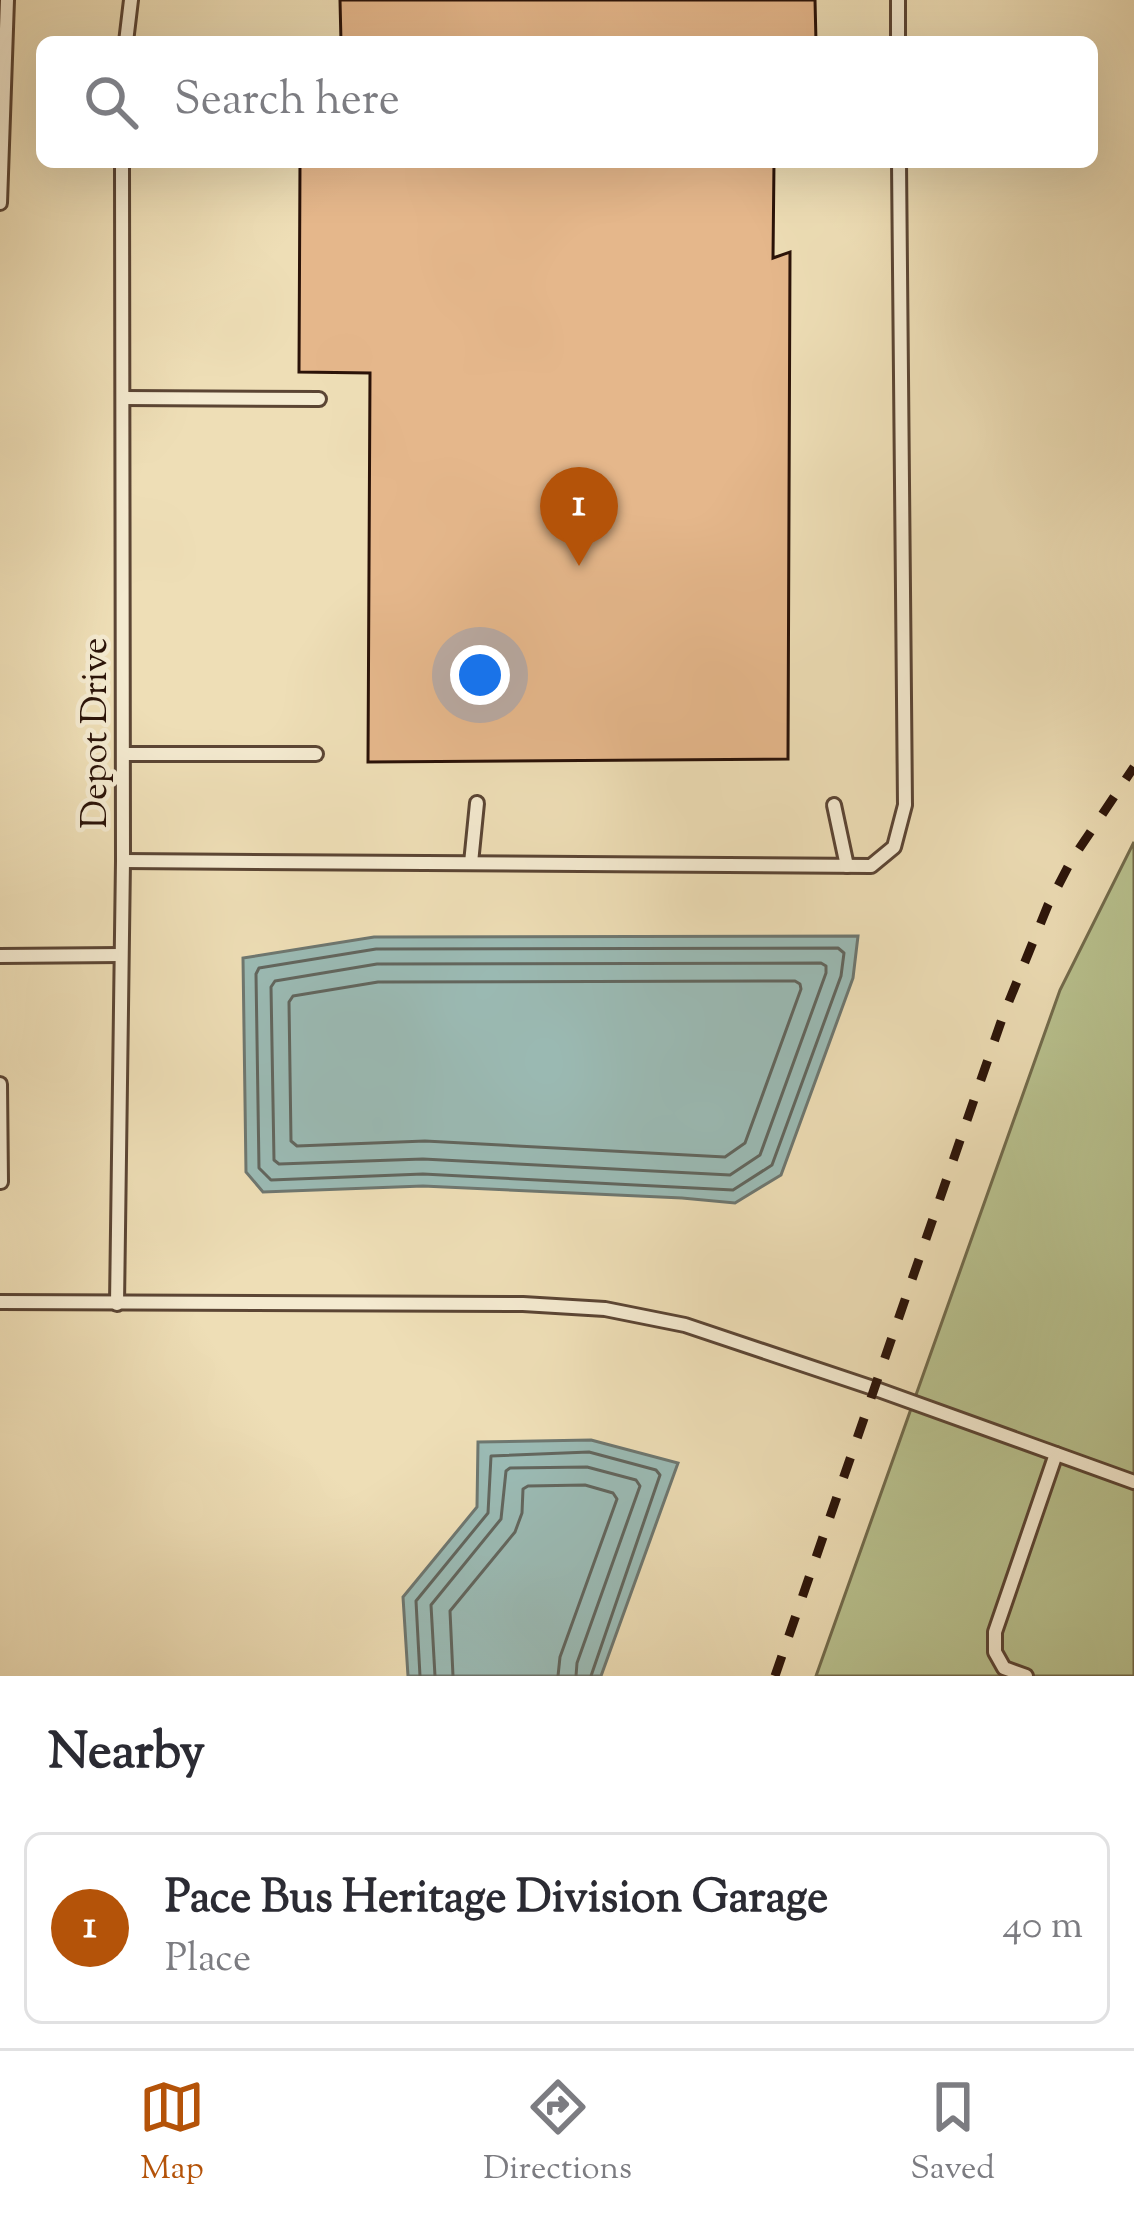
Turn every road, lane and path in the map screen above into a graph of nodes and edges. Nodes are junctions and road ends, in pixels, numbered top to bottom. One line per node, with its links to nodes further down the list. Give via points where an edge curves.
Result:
1 (7, 0): 8 (lane)
2 (131, 0): 4 (lane)
3 (898, 0): 5 (lane)
4 (127, 36)
5 (898, 36)
6 (122, 168): 9 (lane, Depot Drive)
7 (899, 168): 17 (lane, via 905,805 894,848 872,866)
8 (0, 203)
9 (123, 398): 10 (lane); 11 (lane, Depot Drive)
10 (320, 399)
11 (123, 754): 12 (lane); 15 (lane, Depot Drive)
12 (316, 754)
13 (477, 803): 16 (lane)
14 (834, 805): 17 (lane)
15 (123, 861): 16 (lane); 19 (lane, Depot Drive)
16 (471, 863): 17 (lane)
17 (847, 866)
18 (0, 956): 19 (lane)
19 (122, 956): 23 (lane, Depot Drive)
20 (0, 1084): 21 (lane)
21 (1, 1182)
22 (0, 1302): 23 (lane)
23 (118, 1304): 24 (lane, via 605,1309 685,1325)
24 (1056, 1454): 25 (lane); 26 (lane, via 995,1632 1004,1668)
25 (1134, 1482)
26 (1026, 1676)

